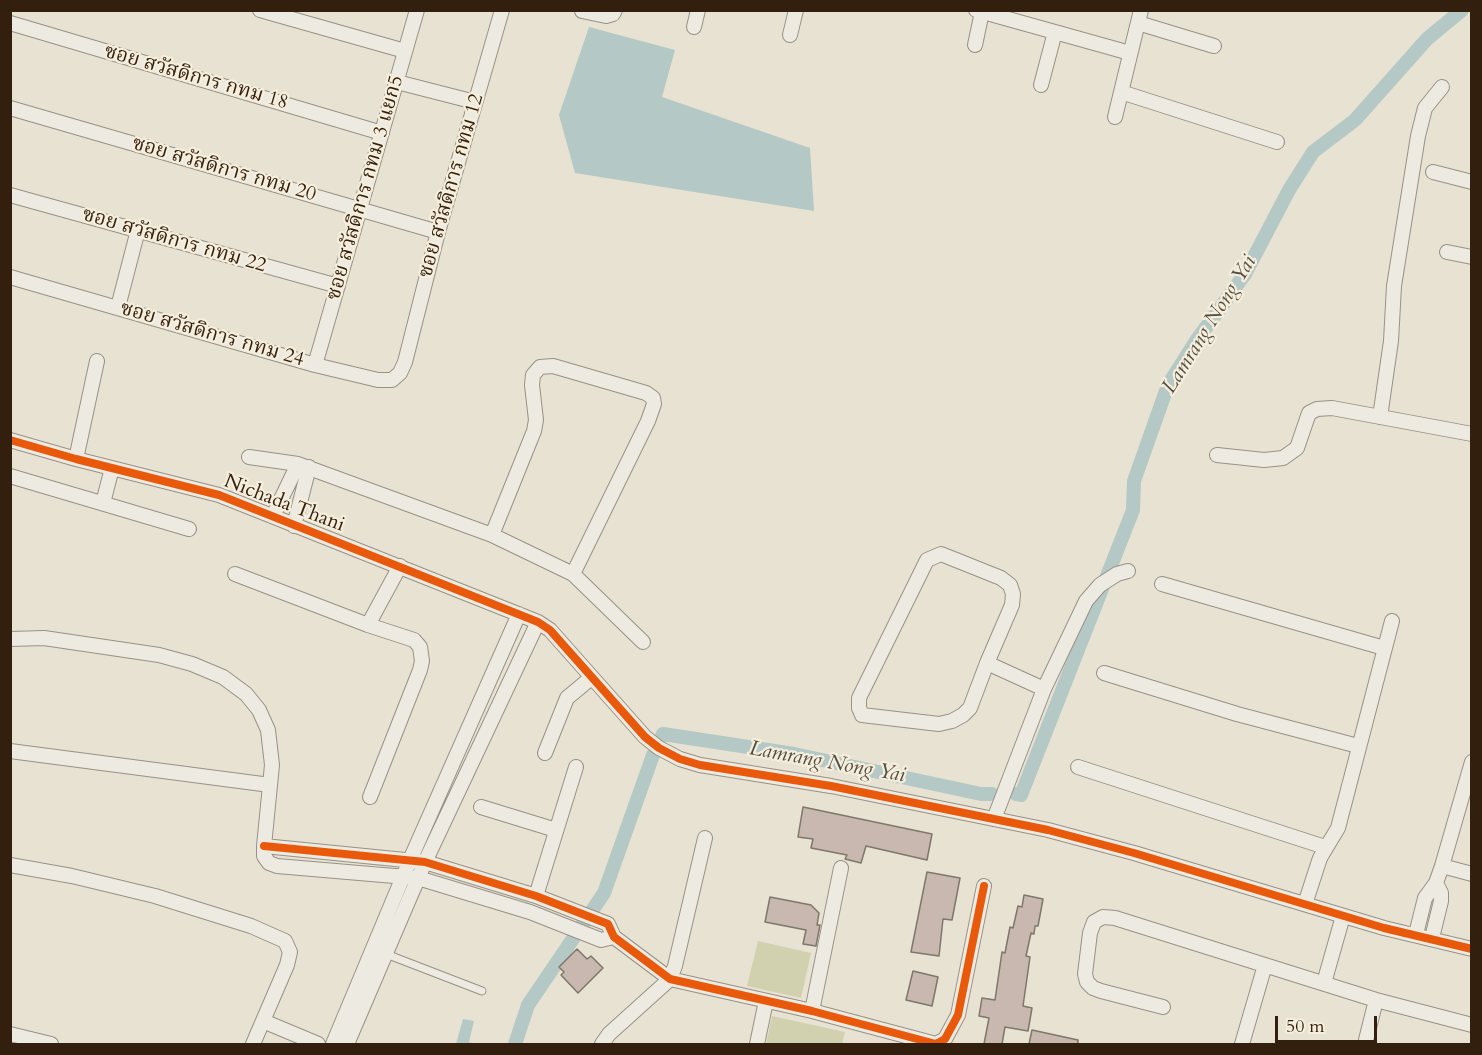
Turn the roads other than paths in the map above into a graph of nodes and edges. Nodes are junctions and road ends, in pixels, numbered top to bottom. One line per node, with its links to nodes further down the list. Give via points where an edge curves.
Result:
1 (260, 10): 16 (street)
2 (417, 10): 16 (street, ซอย สวัสดิการ กทม 3 แยก5)
3 (502, 10): 22 (street, ซอย สวัสดิการ กทม 12)
4 (615, 10): 7 (street, via 606,16)
5 (698, 10): 11 (street)
6 (796, 10): 13 (street)
7 (582, 11)
8 (979, 11): 12 (street); 14 (street)
9 (1139, 17): 15 (street); 17 (street)
10 (10, 23): 25 (street, ซอย สวัสดิการ กทม 18)
11 (694, 27)
12 (1055, 32): 17 (street); 19 (street)
13 (790, 36)
14 (975, 45)
15 (1214, 46)
16 (405, 51): 18 (street, ซอย สวัสดิการ กทม 3 แยก5)
17 (1130, 53): 21 (street)
18 (397, 82): 22 (street); 25 (street, ซอย สวัสดิการ กทม 3 แยก5)
19 (1041, 85)
20 (1442, 87): 41 (street, via 1425,108 1418,136 1394,286)
21 (1121, 92): 24 (street); 26 (street)
22 (475, 102): 32 (street, ซอย สวัสดิการ กทม 12)
23 (10, 108): 30 (street, ซอย สวัสดิการ กทม 20)
24 (1115, 117)
25 (382, 133): 30 (street, ซอย สวัสดิการ กทม 3 แยก5)
26 (1278, 142)
27 (1433, 172): 28 (street)
28 (1472, 182)
29 (10, 195): 31 (street, ซอย สวัสดิการ กทม 22)
30 (360, 209): 32 (street, ซอย สวัสดิการ กทม 20); 36 (street, ซอย สวัสดิการ กทม 3 แยก5)
31 (138, 230): 36 (street, ซอย สวัสดิการ กทม 22); 37 (street)
32 (438, 232): 39 (street, ซอย สวัสดิการ กทม 12)
33 (1447, 252): 34 (street)
34 (1472, 257)
35 (10, 277): 37 (street, ซอย สวัสดิการ กทม 24)
36 (338, 286): 40 (street, ซอย สวัสดิการ กทม 3 แยก5)
37 (117, 308): 40 (street, ซอย สวัสดิการ กทม 24)
38 (97, 361): 46 (street)
39 (405, 362): 40 (street, ซอย สวัสดิการ กทม 24, via 392,380)
40 (315, 366)
41 (1380, 417): 42 (street); 44 (street, via 1317,409 1309,414 1297,448 1283,458)
42 (1472, 434)
43 (10, 440): 46 (street, Nichada Thani)
44 (1217, 455)
45 (249, 458): 47 (street)
46 (76, 459): 48 (street, Nichada Thani)
47 (304, 465): 51 (street); 52 (street); 54 (street)
48 (112, 468): 50 (street); 51 (street, Nichada Thani, via 219,495)
49 (10, 476): 50 (street)
50 (103, 503): 53 (street)
51 (273, 516): 52 (street, Nichada Thani)
52 (294, 526): 55 (street, Nichada Thani)
53 (189, 529)
54 (492, 535): 58 (street); 58 (street, via 534,431 532,385 533,375 540,367 553,366 646,393 654,404 648,421)
55 (400, 566): 60 (street, Nichada Thani); 63 (street)
56 (1122, 573): 70 (street, via 1100,585 1086,601)
57 (235, 574): 63 (street)
58 (573, 574): 65 (street)
59 (1162, 584): 66 (street)
60 (519, 614): 62 (street, Nichada Thani); 85 (street)
61 (1392, 621): 66 (street)
62 (538, 622): 69 (street, Nichada Thani, via 550,630); 86 (street)
63 (368, 625): 78 (street, via 414,640 423,661)
64 (10, 639): 77 (street, via 44,638 159,655 223,677 246,694 268,730)
65 (643, 642)
66 (1384, 648): 71 (street)
67 (987, 663): 67 (street, via 1012,605 1010,585 941,554 927,560 859,698 859,708 862,715 939,724 952,721 970,708); 70 (street)
68 (1104, 673): 71 (street)
69 (591, 678): 73 (street, via 567,698); 80 (street, Nichada Thani, via 645,737 680,759)
70 (1044, 689): 80 (street)
71 (1358, 746): 84 (street, via 1338,828)
72 (10, 751): 77 (street)
73 (545, 753)
74 (1472, 762): 88 (street)
75 (1078, 767): 84 (street)
76 (576, 768): 81 (street)
77 (270, 785): 83 (street)
78 (370, 797)
79 (481, 807): 81 (street)
80 (994, 819): 96 (street, Nichada Thani, via 1134,854)
81 (556, 830): 95 (street)
82 (705, 838): 104 (street)
83 (264, 846): 85 (street); 91 (street, via 266,860 277,866)
84 (1325, 847): 96 (street)
85 (410, 860): 86 (street); 91 (street)
86 (424, 862): 92 (street); 95 (street)
87 (10, 865): 111 (street, via 155,896 285,941 290,952 287,965)
88 (1442, 866): 90 (street); 93 (street)
89 (841, 868): 110 (street)
90 (1472, 874)
91 (403, 875): 92 (street); 117 (street)
92 (418, 878): 99 (street, via 530,912 602,940); 102 (street)
93 (1436, 883): 98 (street, via 1426,893); 100 (street, via 1441,901)
94 (984, 886): 121 (street, via 958,1015 945,1039)
95 (536, 896): 99 (street, via 608,924)
96 (1305, 904): 97 (street, Nichada Thani)
97 (1343, 916): 98 (street, Nichada Thani); 105 (street)
98 (1416, 934): 100 (street, Nichada Thani)
99 (614, 937): 104 (street)
100 (1432, 938): 101 (street, Nichada Thani)
101 (1472, 949)
102 (386, 954): 106 (lane); 118 (street)
103 (1265, 965): 105 (street); 109 (street, via 1114,918 1103,917 1094,922 1087,982 1101,992); 122 (street)
104 (670, 979): 108 (street); 119 (street)
105 (1324, 983): 107 (street)
106 (482, 991)
107 (1376, 1000): 112 (street); 123 (street)
108 (766, 1001): 110 (street); 120 (street)
109 (1163, 1007)
110 (812, 1011): 121 (street)
111 (263, 1021): 115 (street); 116 (street)
112 (1472, 1025)
113 (10, 1034): 114 (street)
114 (51, 1044)
115 (253, 1044)
116 (318, 1044)
117 (333, 1044)
118 (347, 1044)
119 (602, 1044)
120 (757, 1044)
121 (936, 1044)
122 (1242, 1044)
123 (1365, 1044)

